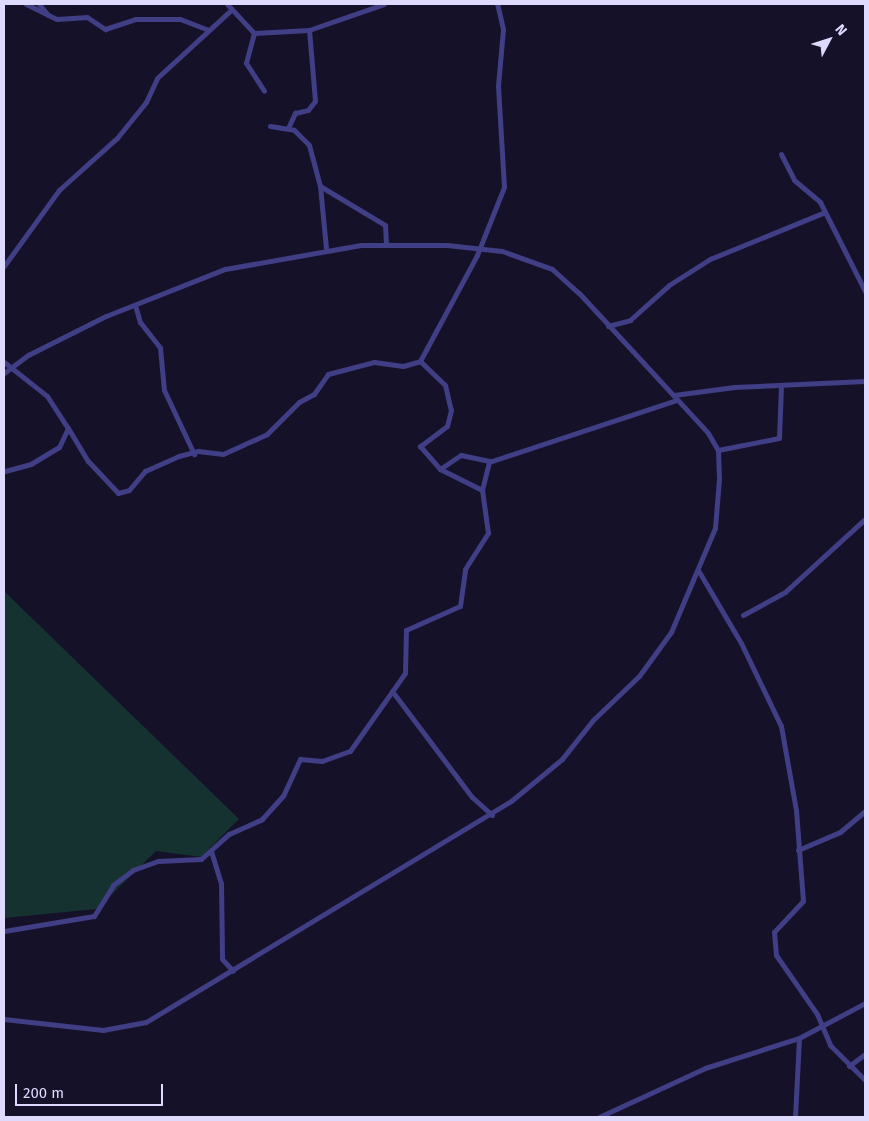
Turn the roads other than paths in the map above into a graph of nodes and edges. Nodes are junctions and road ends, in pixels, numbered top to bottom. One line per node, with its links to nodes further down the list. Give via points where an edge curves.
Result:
1 (26, 4): 7 (street)
2 (39, 4): 7 (street)
3 (227, 4): 6 (street)
4 (384, 4): 9 (street)
5 (497, 4): 19 (street, via 503,29 498,86 506,178)
6 (231, 10): 8 (street); 10 (street)
7 (50, 16): 8 (street, via 86,16 106,29 136,18 186,19)
8 (208, 30): 20 (street, via 157,78 146,102 117,138 59,190)
9 (310, 30): 10 (street); 13 (street, via 315,101 308,110 295,113)
10 (254, 33): 11 (street, via 246,63)
11 (264, 91)
12 (270, 126): 13 (street)
13 (288, 128): 15 (street, via 309,145)
14 (780, 154): 16 (street, via 794,180 816,197)
15 (320, 186): 17 (street, via 385,225); 18 (street)
16 (825, 212): 22 (street); 25 (street, via 708,260 669,284 630,320)
17 (386, 244): 18 (street); 19 (street)
18 (326, 248): 24 (street, via 225,269)
19 (480, 248): 25 (street, via 516,254 552,269); 26 (street)
20 (4, 266)
21 (865, 267): 22 (street)
22 (858, 270): 23 (street)
23 (865, 291)
24 (135, 306): 28 (street, via 64,336); 35 (street, via 140,322 160,348 164,390)
25 (608, 326): 32 (street)
26 (420, 361): 35 (street, via 403,366 374,362 328,374 314,394 299,402 266,434 232,451); 37 (street, via 438,375 450,401 446,426 419,444)
27 (4, 362): 28 (street)
28 (13, 368): 29 (street); 33 (street, via 47,396)
29 (4, 373)
30 (865, 380): 31 (street)
31 (781, 385): 32 (street); 34 (street, via 779,438)
32 (676, 398): 34 (street); 36 (street)
33 (68, 428): 35 (street, via 116,493 129,490 139,476 154,466); 38 (street, via 59,447 31,464)
34 (718, 450): 41 (street, via 715,526)
35 (194, 454)
36 (490, 461): 37 (street, via 467,454); 39 (street)
37 (440, 469): 39 (street)
38 (4, 471)
39 (482, 490): 43 (street, via 488,533 465,569 460,606 406,630 407,668)
40 (865, 518): 42 (street, via 785,592)
41 (698, 570): 45 (street, via 676,624 639,676 593,720 558,763); 46 (street, via 741,643 781,726)
42 (743, 615)
43 (392, 691): 45 (street, via 472,797); 47 (street, via 354,748 322,761 300,759 287,789 270,812 229,834)
44 (865, 811): 46 (street, via 840,832)
45 (492, 815): 49 (street, via 412,858)
46 (798, 850): 52 (street, via 802,904 774,932 775,951 817,1014)
47 (211, 851): 48 (street, via 201,859 158,861 134,870 113,885 99,911 87,920); 49 (street, via 221,883 222,959)
48 (4, 931)
49 (233, 971): 51 (street, via 130,1027 103,1030)
50 (865, 1003): 52 (street)
51 (4, 1019)
52 (820, 1026): 53 (street); 54 (street)
53 (812, 1031): 54 (street); 55 (street)
54 (824, 1036): 57 (street)
55 (799, 1038): 59 (street, via 705,1068); 60 (street)
56 (865, 1054): 57 (street)
57 (849, 1066): 58 (street)
58 (865, 1080)
59 (599, 1117)
60 (795, 1117)

